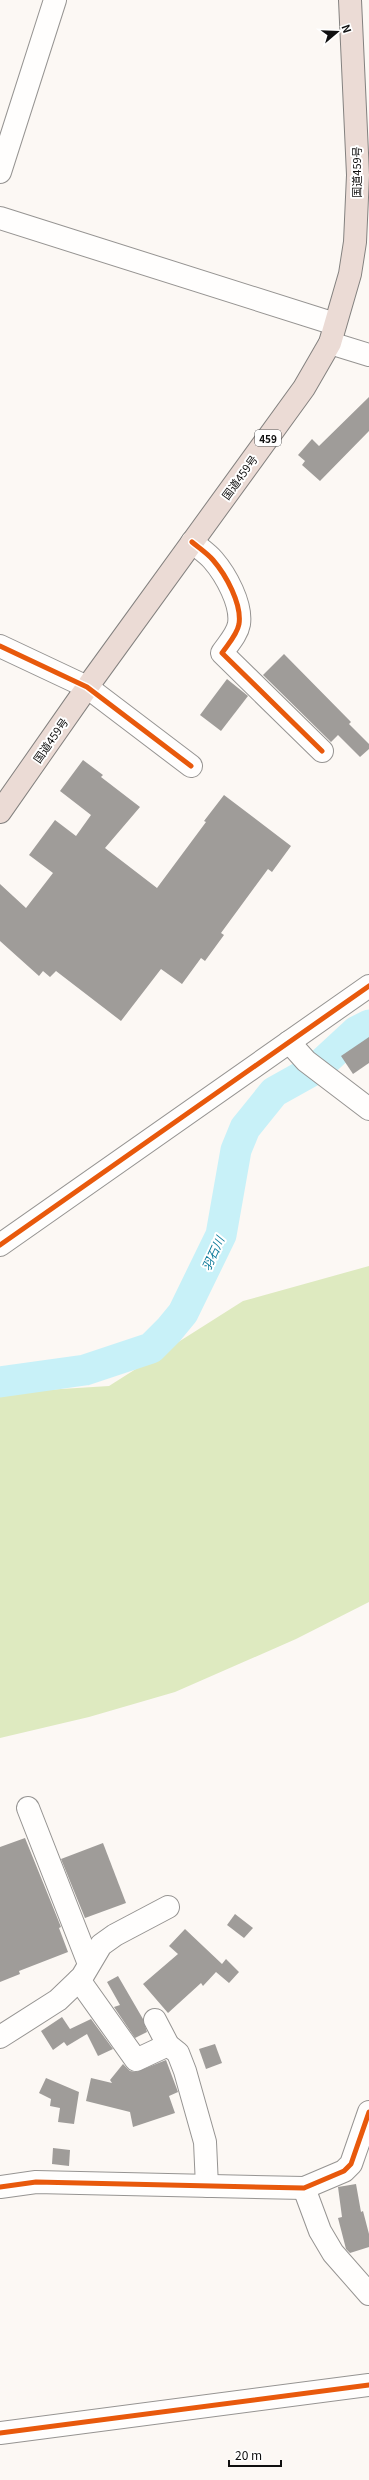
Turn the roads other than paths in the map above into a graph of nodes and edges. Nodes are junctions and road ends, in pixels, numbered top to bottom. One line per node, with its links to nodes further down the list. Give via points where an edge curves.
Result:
1 (55, 0): 3 (street)
2 (350, 0): 5 (highway, 国道459号 / 459, via 358,176 355,242 350,274)
3 (0, 172)
4 (0, 218): 5 (street)
5 (332, 333): 6 (street); 7 (highway, 国道459号 / 459, via 304,388)
6 (369, 355)
7 (192, 542): 9 (highway, 国道459号 / 459); 10 (street, via 213,560 239,610 239,624 235,635 222,653)
8 (0, 646): 9 (street)
9 (87, 687): 11 (street); 12 (highway, 国道459号 / 459)
10 (322, 750)
11 (190, 766)
12 (0, 812)
13 (369, 986): 14 (street)
14 (289, 1042): 15 (street, via 306,1061); 16 (street)
15 (369, 1108)
16 (0, 1245)
17 (28, 1808): 19 (street)
18 (168, 1907): 19 (street, via 101,1945)
19 (84, 1972): 21 (street, via 58,2000); 22 (street, via 136,2060)
20 (155, 2020): 22 (street)
21 (0, 2037)
22 (168, 2045): 24 (street, via 178,2053 185,2071 204,2142)
23 (369, 2112): 26 (street, via 351,2164 344,2171)
24 (208, 2186): 25 (street, via 36,2182); 26 (street)
25 (0, 2187)
26 (304, 2188): 27 (street, via 320,2231 333,2253)
27 (369, 2294)
28 (369, 2385): 29 (street)
29 (0, 2433)

